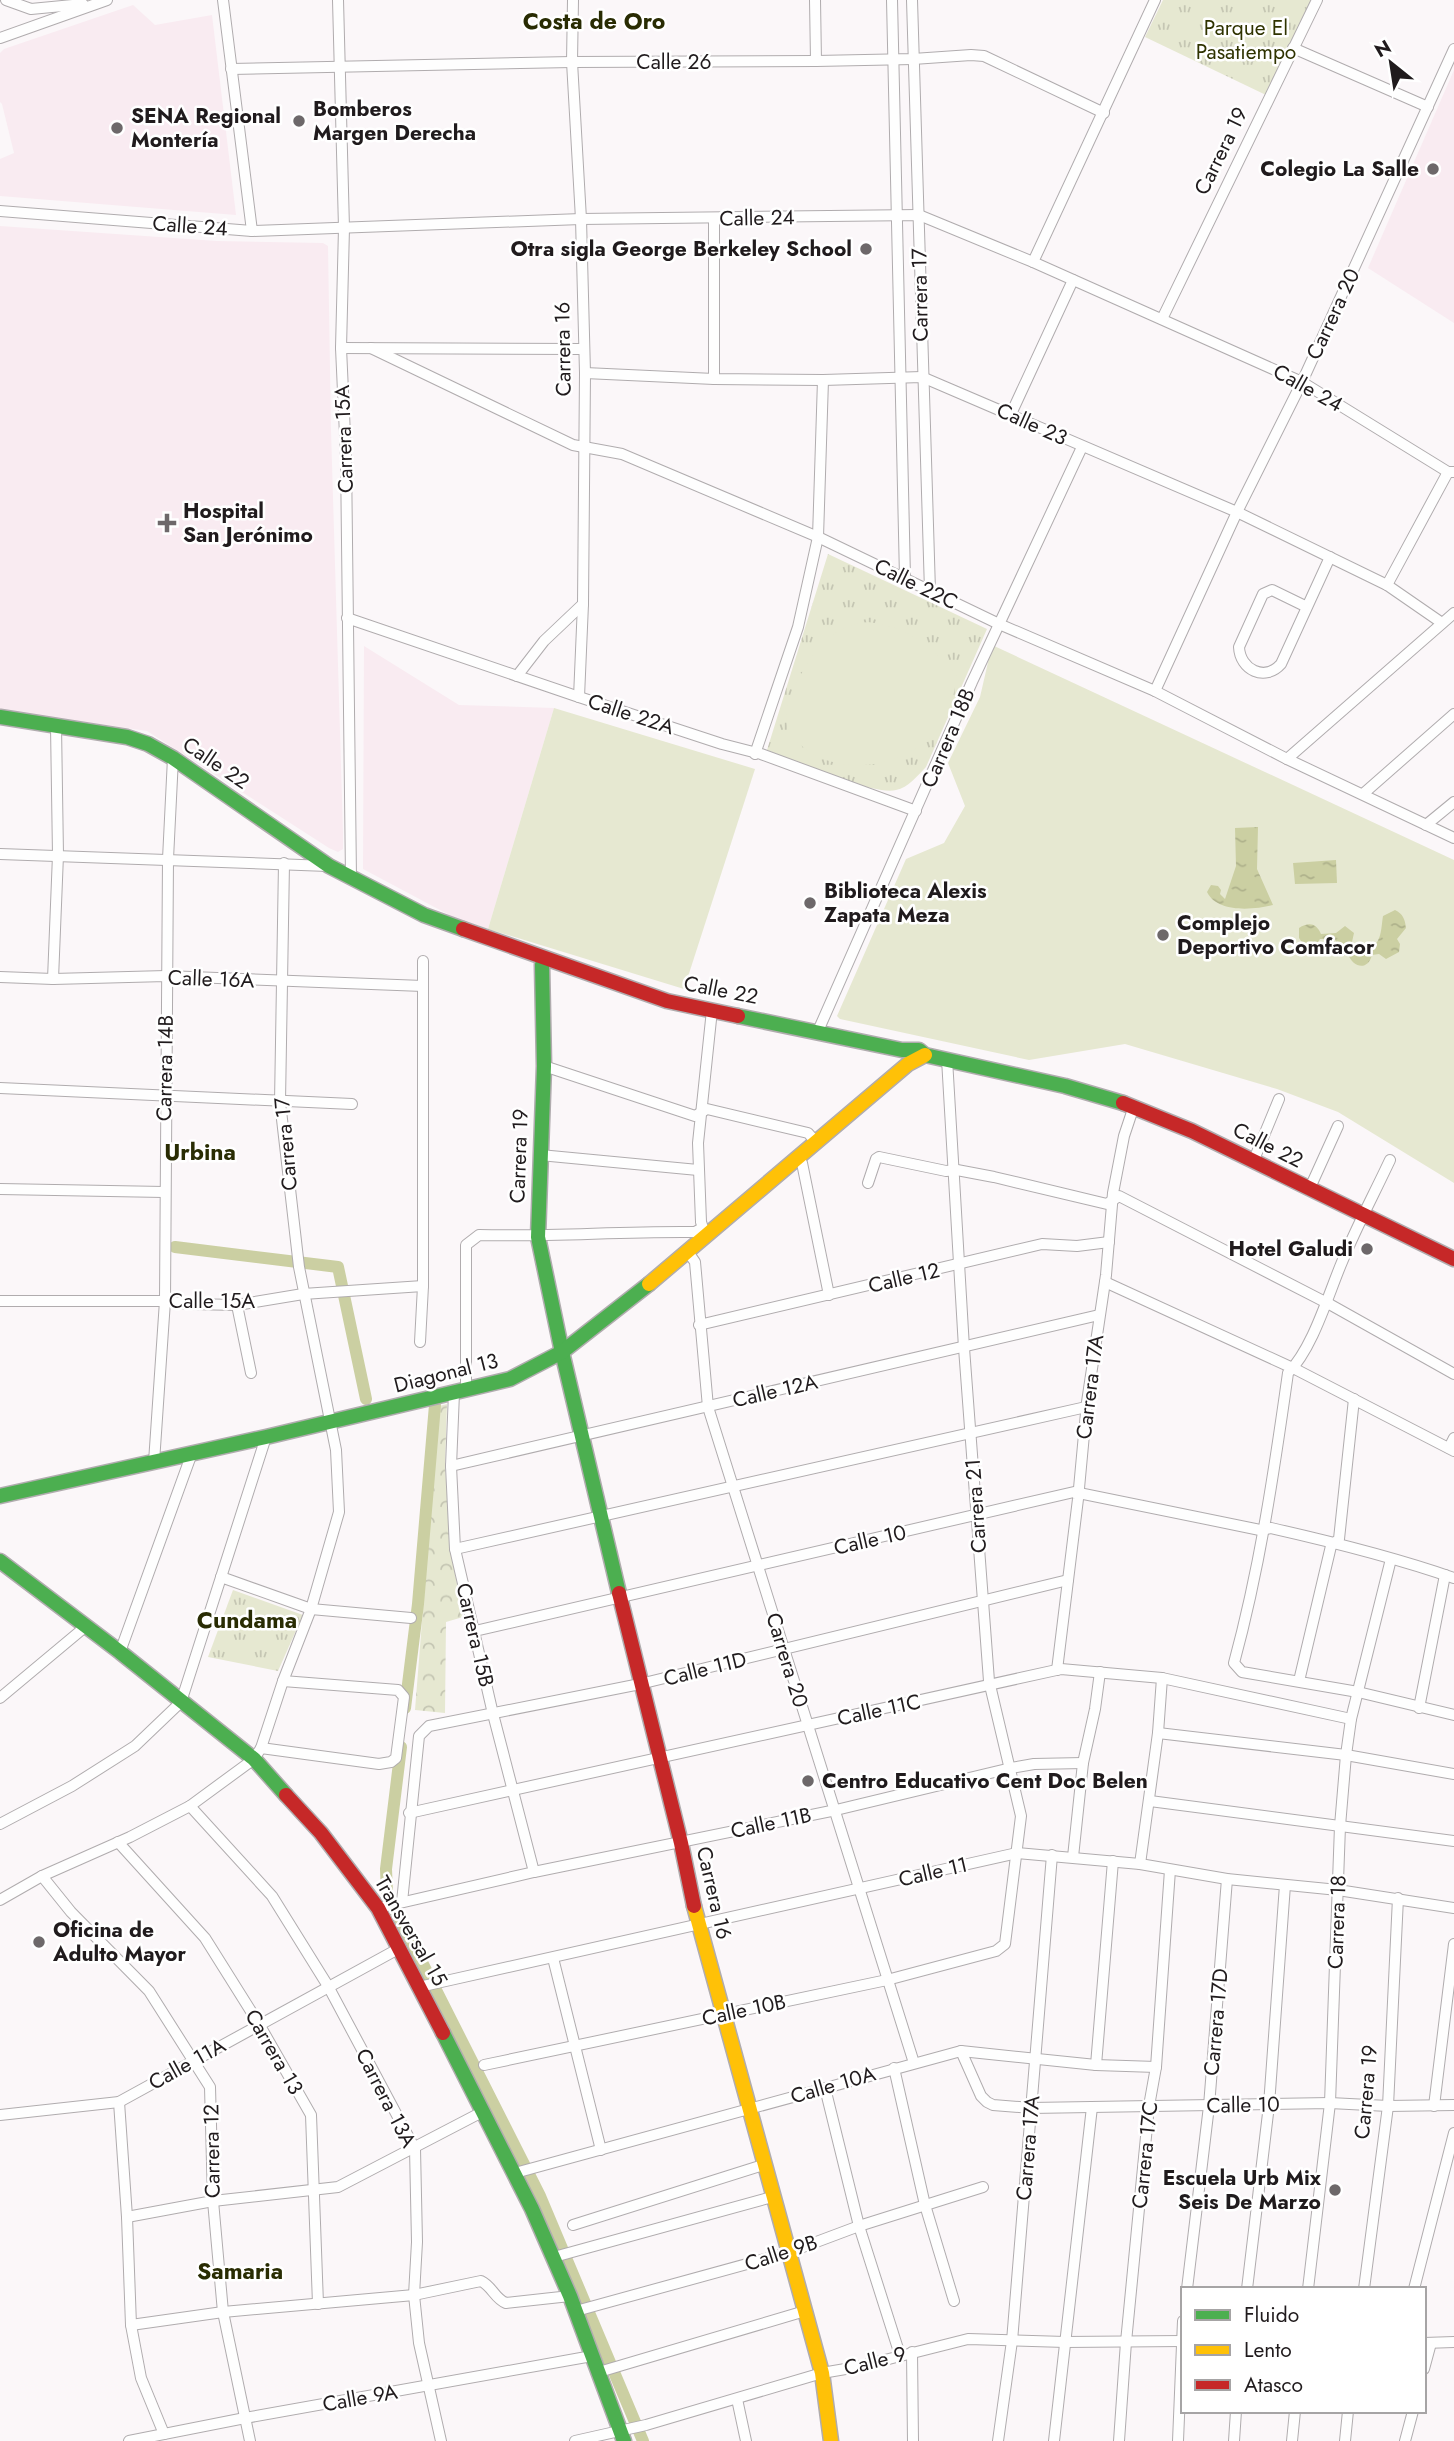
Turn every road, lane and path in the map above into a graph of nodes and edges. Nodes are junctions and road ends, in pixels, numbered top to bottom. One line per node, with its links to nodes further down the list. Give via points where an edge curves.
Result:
1 (6, 0): 2 (street, via 31,9)
2 (106, 0): 11 (street)
3 (223, 0): 19 (street)
4 (338, 0): 18 (street, Carrera 15A)
5 (573, 0): 17 (street, Carrera 16)
6 (815, 0): 16 (street)
7 (892, 0): 14 (street, Carrera 17)
8 (912, 0): 15 (street, Carrera 17)
9 (1155, 0): 21 (street)
10 (1317, 0): 12 (street, Carrera 19)
11 (0, 38)
12 (1293, 48): 20 (street); 31 (street, Carrera 19)
13 (1454, 49): 20 (street, Carrera 20)
14 (893, 59): 15 (street, Calle 26); 16 (street, Calle 26); 23 (street, Carrera 17)
15 (913, 59): 21 (street, Calle 26, via 984,56); 24 (street, Carrera 17)
16 (816, 61): 17 (street, Calle 26)
17 (572, 62): 18 (street, Calle 26); 25 (street, Carrera 16)
18 (340, 67): 19 (street, Calle 26); 27 (street, Carrera 15A)
19 (231, 69): 28 (street)
20 (1428, 107): 40 (street, Carrera 20)
21 (1104, 113): 29 (street)
22 (0, 211): 28 (street, Calle 24)
23 (897, 215): 24 (street, Calle 24); 26 (street, Calle 24); 36 (street, Carrera 17)
24 (919, 215): 29 (street, Calle 24); 37 (street, Carrera 17)
25 (582, 219): 26 (street, Calle 24); 27 (street, Calle 24); 34 (street, Carrera 16)
26 (714, 219): 38 (street)
27 (344, 228): 28 (street, Calle 24); 32 (street, Carrera 15A)
28 (251, 231)
29 (1033, 262): 30 (street, Calle 24)
30 (1073, 280): 31 (street, Calle 24); 41 (street)
31 (1162, 319): 40 (street, Calle 24)
32 (341, 348): 33 (street); 54 (street, Carrera 15A)
33 (371, 348): 34 (street); 42 (street, Calle 22C)
34 (583, 349): 35 (street, Carrera 16)
35 (585, 373): 38 (street, Calle 23); 42 (street, Carrera 16)
36 (900, 376): 37 (street, Calle 23); 39 (street, Calle 23); 48 (street, Carrera 17)
37 (922, 377): 41 (street, Calle 23); 50 (street, Carrera 17)
38 (714, 379): 39 (street, Calle 23)
39 (823, 380): 46 (street)
40 (1302, 382): 44 (street, Calle 24); 45 (street, Carrera 20)
41 (1011, 414): 43 (street, Calle 23)
42 (584, 447): 46 (street, Calle 22C, via 622,454); 51 (street, Carrera 16)
43 (1082, 447): 45 (street, Calle 23); 55 (street, Carrera 18B)
44 (1451, 472): 49 (street)
45 (1237, 513): 47 (street, Calle 23); 58 (street, Carrera 20)
46 (818, 537): 48 (street, Calle 22C); 63 (street, via 798,627)
47 (1329, 557): 49 (street, Calle 23); 52 (street)
48 (905, 578): 50 (street, Calle 22C)
49 (1387, 585): 56 (street, Calle 23)
50 (930, 591): 55 (street, Calle 22C)
51 (583, 604): 57 (street, via 544,641); 59 (street, Carrera 16)
52 (1307, 607): 52 (street, via 1275,671 1254,671 1244,662 1239,648 1264,594 1272,590)
53 (1454, 613): 56 (street)
54 (346, 618): 57 (street, Calle 22A); 76 (street, Carrera 15A)
55 (999, 624): 58 (street, Calle 22C); 68 (street, Carrera 18B)
56 (1443, 624): 65 (street)
57 (517, 676): 59 (street, Calle 22A)
58 (1155, 691): 65 (street, Calle 22C)
59 (579, 697): 63 (street, Calle 22A)
60 (1454, 714): 66 (street)
61 (0, 718): 62 (street, Calle 22)
62 (56, 726): 64 (street, Calle 22, via 127,737); 72 (street)
63 (755, 754): 68 (street, Calle 22A)
64 (173, 758): 73 (street, Carrera 14B); 75 (street, Calle 22)
65 (1287, 759): 66 (street, Calle 22C)
66 (1363, 794): 69 (street, Calle 22C)
67 (1454, 802): 69 (street)
68 (916, 811): 85 (street, Carrera 18B)
69 (1426, 825): 70 (street, Calle 22C)
70 (1454, 838)
71 (0, 854): 72 (street)
72 (58, 855): 73 (street); 81 (street)
73 (167, 859): 74 (street); 79 (street, Carrera 14B)
74 (284, 863): 75 (street); 82 (street, Carrera 17)
75 (329, 866): 76 (street, Calle 22)
76 (351, 878): 77 (street, Calle 22, via 425,915)
77 (544, 959): 84 (street, Calle 22, via 667,1001); 89 (street, Carrera 19)
78 (423, 961): 83 (street)
79 (166, 976): 81 (street, Calle 16A); 82 (street, Calle 16A); 91 (street, Carrera 14B)
80 (0, 977): 81 (street, Calle 16A)
81 (53, 979)
82 (282, 982): 83 (street, Calle 16A); 93 (street, Carrera 17)
83 (423, 986): 118 (street)
84 (712, 1010): 85 (street, Calle 22); 96 (street)
85 (818, 1031): 87 (street, Calle 22)
86 (925, 1055): 87 (street, Diagonal 13); 88 (street, Calle 22)
87 (905, 1057): 98 (street, Diagonal 13)
88 (947, 1059): 95 (street, Calle 22); 104 (street, Carrera 21)
89 (544, 1066): 96 (street, via 695,1116); 99 (street, Carrera 19)
90 (0, 1088): 91 (street)
91 (165, 1097): 93 (street); 108 (street, Carrera 14B)
92 (1279, 1099): 102 (street)
93 (280, 1102): 94 (street); 119 (street, Carrera 17)
94 (352, 1104)
95 (1134, 1106): 102 (street, Calle 22); 109 (street, Carrera 17A)
96 (702, 1111): 98 (street, via 808,1133); 103 (street)
97 (1338, 1126): 107 (street)
98 (816, 1142): 100 (street, Diagonal 13)
99 (540, 1155): 103 (street); 112 (street, Carrera 19)
100 (798, 1158): 111 (street, Diagonal 13); 120 (street, via 803,1163)
101 (1390, 1160): 110 (street)
102 (1253, 1162): 107 (street, Calle 22)
103 (698, 1170): 111 (street)
104 (952, 1170): 105 (street, via 879,1157); 109 (street, via 1108,1204); 116 (street, Carrera 21)
105 (868, 1183)
106 (0, 1189): 108 (street)
107 (1309, 1189): 110 (street, Calle 22)
108 (164, 1192): 122 (street, Carrera 14B)
109 (1114, 1199): 113 (street, Carrera 17A); 123 (street, via 1119,1196)
110 (1364, 1216): 115 (street, Calle 22); 123 (street)
111 (705, 1232): 112 (street); 114 (street, Diagonal 13)
112 (538, 1237): 129 (street, Carrera 19); 133 (street, via 478,1234 466,1245)
113 (1109, 1242): 116 (street, Calle 12, via 1042,1244); 117 (street, Carrera 17A)
114 (688, 1252): 126 (street, Carrera 20, via 695,1262); 129 (street, Diagonal 13)
115 (1454, 1259)
116 (958, 1264): 120 (street, Calle 12); 128 (street, Carrera 21)
117 (1105, 1282): 125 (street, Carrera 17A); 130 (street)
118 (423, 1286): 119 (street, Calle 15A); 127 (street)
119 (303, 1294): 124 (street, Calle 15A); 137 (street, Carrera 17)
120 (829, 1295): 126 (street, Calle 12)
121 (0, 1301): 122 (street, Calle 15A)
122 (165, 1301): 124 (street, Calle 15A); 144 (street, Carrera 14B)
123 (1326, 1302): 130 (street); 132 (street)
124 (237, 1305): 131 (street)
125 (1099, 1315): 128 (street, Calle 12A); 136 (street, Carrera 17A)
126 (699, 1325): 135 (street, Carrera 20)
127 (420, 1342)
128 (964, 1348): 135 (street, Calle 12A); 138 (street, Carrera 21)
129 (562, 1352): 133 (street, Diagonal 13, via 510,1379); 140 (street, Carrera 16)
130 (1293, 1369): 134 (street); 151 (street, via 1288,1373)
131 (251, 1373)
132 (1454, 1374)
133 (460, 1392): 137 (street, Diagonal 13); 145 (street, Carrera 15B)
134 (1354, 1399): 142 (street); 152 (street)
135 (708, 1407): 140 (street, Calle 12A); 146 (street, Carrera 20)
136 (1086, 1407): 138 (street); 147 (street, Carrera 17A)
137 (332, 1421): 139 (street, Diagonal 13); 162 (street, Carrera 17, via 339,1512)
138 (970, 1433): 146 (street); 149 (street, Carrera 21)
139 (267, 1437): 143 (street, Diagonal 13); 158 (street)
140 (582, 1437): 145 (street, Calle 12A); 150 (street, Carrera 16)
141 (1454, 1438): 142 (street)
142 (1452, 1450)
143 (192, 1453): 144 (street, Diagonal 13); 167 (street)
144 (154, 1462): 148 (street, Diagonal 13)
145 (451, 1466): 153 (street, Carrera 15B)
146 (733, 1486): 150 (street); 156 (street, Carrera 20)
147 (1078, 1493): 149 (street, Calle 10); 151 (street, Calle 10); 159 (street, Carrera 17A)
148 (0, 1496)
149 (977, 1515): 156 (street, Calle 10); 161 (street, Carrera 21)
150 (602, 1517): 153 (street); 160 (street, Carrera 16)
151 (1265, 1529): 152 (street); 172 (street, via 1234,1663 1241,1672)
152 (1335, 1543): 154 (street); 172 (street)
153 (455, 1549): 165 (street, Carrera 15B)
154 (1391, 1559): 157 (street); 175 (street, Carrera 18)
155 (0, 1561): 164 (street, Transversal 15)
156 (758, 1566): 160 (street, Calle 10); 166 (street, Carrera 20)
157 (1450, 1576): 178 (street)
158 (221, 1577): 162 (street); 177 (street)
159 (1068, 1580): 161 (street, Calle 11D); 168 (street, Carrera 17A)
160 (621, 1598): 165 (street, Calle 10); 173 (street, Carrera 16)
161 (983, 1601): 166 (street, Calle 11D); 174 (street, Carrera 21)
162 (312, 1609): 163 (street); 171 (street, Carrera 17)
163 (411, 1618)
164 (85, 1627): 167 (street, Transversal 15); 176 (street)
165 (475, 1630): 179 (street, Carrera 15B)
166 (783, 1650): 173 (street, Calle 11D); 182 (street, Carrera 20)
167 (120, 1652): 177 (street, Transversal 15)
168 (1057, 1670): 169 (street, Calle 11C); 174 (street, Calle 11C)
169 (1100, 1672): 170 (street, Calle 11C); 187 (street)
170 (1162, 1678): 181 (street, Calle 11C); 183 (street)
171 (283, 1681): 184 (street, Carrera 17); 184 (street, via 398,1690 404,1697 396,1758 379,1764)
172 (1298, 1681): 175 (street)
173 (639, 1684): 179 (street, Calle 11D); 186 (street, Carrera 16)
174 (990, 1685): 182 (street, Calle 11C); 188 (street, Carrera 21)
175 (1358, 1692): 178 (street); 181 (street, Carrera 18)
176 (0, 1698)
177 (181, 1702): 184 (street, Transversal 15); 195 (street, via 135,1746)
178 (1419, 1708): 180 (street)
179 (493, 1714): 190 (street, Carrera 15B); 194 (street, Calle 11D, via 423,1730)
180 (1454, 1715)
181 (1351, 1719): 185 (street, Carrera 18)
182 (807, 1725): 186 (street, Calle 11C); 193 (street, Carrera 20)
183 (1158, 1733): 185 (street); 191 (street)
184 (258, 1754): 192 (street); 214 (street, Transversal 15, via 321,1833)
185 (1346, 1755): 189 (street); 196 (street, Carrera 18)
186 (659, 1759): 190 (street, Calle 11C); 199 (street, Carrera 16)
187 (1083, 1763): 188 (street, Calle 11B); 202 (street)
188 (1011, 1768): 193 (street, Calle 11B); 200 (street, Carrera 21, via 1021,1816)
189 (1454, 1774)
190 (512, 1790): 194 (street, Calle 11C); 206 (street, Carrera 15B)
191 (1150, 1801): 196 (street); 204 (street)
192 (190, 1806): 198 (street); 223 (street, Carrera 13A, via 272,1896)
193 (836, 1810): 199 (street, Calle 11B); 210 (street, Carrera 20)
194 (410, 1813): 214 (street)
195 (0, 1824)
196 (1340, 1826): 197 (street); 211 (street, Carrera 18)
197 (1454, 1841)
198 (118, 1842): 207 (street); 225 (street, Carrera 13, via 205,1938)
199 (681, 1843): 206 (street, Calle 11B); 216 (street, Carrera 16)
200 (1017, 1853): 201 (street, Calle 11); 210 (street, Calle 11); 218 (street, Carrera 21)
201 (1052, 1855): 202 (street, Calle 11); 228 (street, Carrera 17A)
202 (1073, 1857): 203 (street, Calle 11)
203 (1113, 1861): 204 (street, Calle 11); 231 (street)
204 (1140, 1864): 205 (street, Calle 11)
205 (1170, 1870): 208 (street, Calle 11); 233 (street, Carrera 17C)
206 (534, 1872): 214 (street, Calle 11B)
207 (41, 1876): 213 (street); 229 (street, Carrera 12, via 149,1991)
208 (1227, 1879): 209 (street, Calle 11); 241 (street, Carrera 17D)
209 (1285, 1885): 211 (street, Calle 11); 238 (street)
210 (858, 1889): 216 (street, Calle 11); 221 (street, Carrera 20)
211 (1338, 1890): 212 (street, Calle 11); 237 (street, Carrera 18)
212 (1398, 1898): 215 (street, Calle 11); 242 (street, Carrera 19)
213 (0, 1900)
214 (390, 1905): 219 (street, Transversal 15)
215 (1454, 1909)
216 (698, 1926): 220 (street, Calle 11); 224 (street, Carrera 16)
217 (1454, 1944): 243 (street)
218 (1002, 1948): 221 (street, Calle 10B)
219 (398, 1949): 222 (street, Transversal 15); 223 (street, Calle 11A)
220 (553, 1958): 222 (street, Calle 11); 226 (street)
221 (887, 1980): 224 (street, Calle 10B); 230 (street, Carrera 20)
222 (423, 1985): 247 (street, Transversal 15)
223 (328, 1986): 225 (street, Calle 11A); 250 (street, Carrera 13A)
224 (722, 2015): 226 (street, Calle 10B); 246 (street, Carrera 16)
225 (260, 2024): 229 (street, Calle 11A); 255 (street, Carrera 13, via 311,2115)
226 (575, 2046): 232 (street, Calle 10B); 251 (street)
227 (961, 2051): 228 (street, Calle 10A); 230 (street, Calle 10A); 245 (street, Calle 10, via 987,2102)
228 (1035, 2059): 231 (street, Calle 10A); 245 (street, Carrera 17A)
229 (193, 2060): 236 (street, Calle 11A); 257 (street, Carrera 12, via 212,2096)
230 (914, 2063): 234 (street, Calle 10A)
231 (1096, 2065): 233 (street, Calle 10A)
232 (484, 2066)
233 (1156, 2067): 240 (street, Carrera 17C)
234 (894, 2068): 235 (street, Calle 10A); 258 (street)
235 (825, 2088): 246 (street, Calle 10A); 261 (street)
236 (119, 2102): 248 (street, Calle 11A); 259 (street)
237 (1330, 2103): 238 (street, Calle 10); 242 (street, Calle 10); 266 (street, Carrera 18)
238 (1269, 2105): 241 (street, Calle 10); 265 (street)
239 (1454, 2105): 243 (street, Calle 10)
240 (1149, 2106): 241 (street, Calle 10); 244 (street, Calle 10); 280 (street, Carrera 17C)
241 (1209, 2106): 264 (street, Carrera 17D)
242 (1388, 2106): 243 (street, Calle 10); 267 (street, Carrera 19)
243 (1434, 2106)
244 (1093, 2107): 245 (street, Calle 10); 279 (street)
245 (1031, 2108): 277 (street, Carrera 17A)
246 (750, 2109): 251 (street, Calle 10A); 252 (street, Carrera 16)
247 (484, 2111): 250 (street); 253 (street, Transversal 15)
248 (0, 2115)
249 (1454, 2133): 268 (street)
250 (415, 2149): 255 (street, via 338,2188); 269 (street, Carrera 13A)
251 (601, 2150): 253 (street, Calle 10A)
252 (763, 2165): 256 (street, Carrera 16); 260 (street)
253 (522, 2171): 263 (street, Transversal 15)
254 (983, 2187): 258 (street, Calle 9B)
255 (313, 2192): 257 (street); 272 (street, Carrera 13)
256 (772, 2197): 262 (street, Carrera 16); 263 (street)
257 (213, 2201): 259 (street); 275 (street, Carrera 12)
258 (925, 2205): 261 (street, Calle 9B); 271 (street)
259 (127, 2217): 276 (street)
260 (573, 2225)
261 (859, 2226): 262 (street, Calle 9B); 285 (street)
262 (788, 2253): 273 (street, Calle 9B); 274 (street, Carrera 16)
263 (561, 2255): 270 (street, Transversal 15)
264 (1187, 2287)
265 (1247, 2287)
266 (1308, 2287)
267 (1364, 2287)
268 (1415, 2287)
269 (414, 2295): 270 (street, via 481,2281 506,2303); 272 (street); 289 (street, Carrera 13A)
270 (570, 2296): 273 (street, Transversal 15)
271 (954, 2301)
272 (318, 2304): 275 (street)
273 (583, 2309): 284 (street, Transversal 15)
274 (805, 2311): 287 (street); 288 (street, Carrera 16)
275 (223, 2312): 276 (street); 295 (street, Carrera 12)
276 (131, 2325): 296 (street, via 141,2378)
277 (1012, 2341): 279 (street, Calle 9); 283 (street, Calle 9, via 968,2339); 305 (street, Carrera 17A)
278 (1181, 2341): 280 (street, Calle 9)
279 (1065, 2342): 280 (street, Calle 9); 306 (street)
280 (1126, 2342): 307 (street, Carrera 17C)
281 (1454, 2342): 282 (street)
282 (1428, 2343)
283 (912, 2352): 285 (street, Calle 9); 304 (street)
284 (592, 2356): 287 (street, Transversal 15); 289 (street, Calle 9A)
285 (900, 2356): 288 (street, Calle 9)
286 (1181, 2366): 308 (street)
287 (603, 2371): 297 (street, Transversal 15)
288 (822, 2373): 290 (street, Calle 9); 303 (street, Carrera 16)
289 (430, 2386): 295 (street, Calle 9A); 300 (street, Carrera 13A)
290 (737, 2399): 297 (street, Calle 9); 302 (street)
291 (1236, 2413): 309 (street)
292 (1295, 2413): 310 (street)
293 (1348, 2413): 311 (street)
294 (1412, 2413): 312 (street)
295 (245, 2418): 296 (street, Calle 9A); 299 (street, Carrera 12)
296 (164, 2434): 298 (street, Calle 9A)
297 (624, 2434): 301 (street, Calle 9)
298 (129, 2441)
299 (250, 2441)
300 (441, 2441)
301 (575, 2441)
302 (746, 2441)
303 (831, 2441)
304 (913, 2441)
305 (998, 2441)
306 (1054, 2441)
307 (1119, 2441)
308 (1178, 2441)
309 (1234, 2441)
310 (1292, 2441)
311 (1345, 2441)
312 (1405, 2441)

